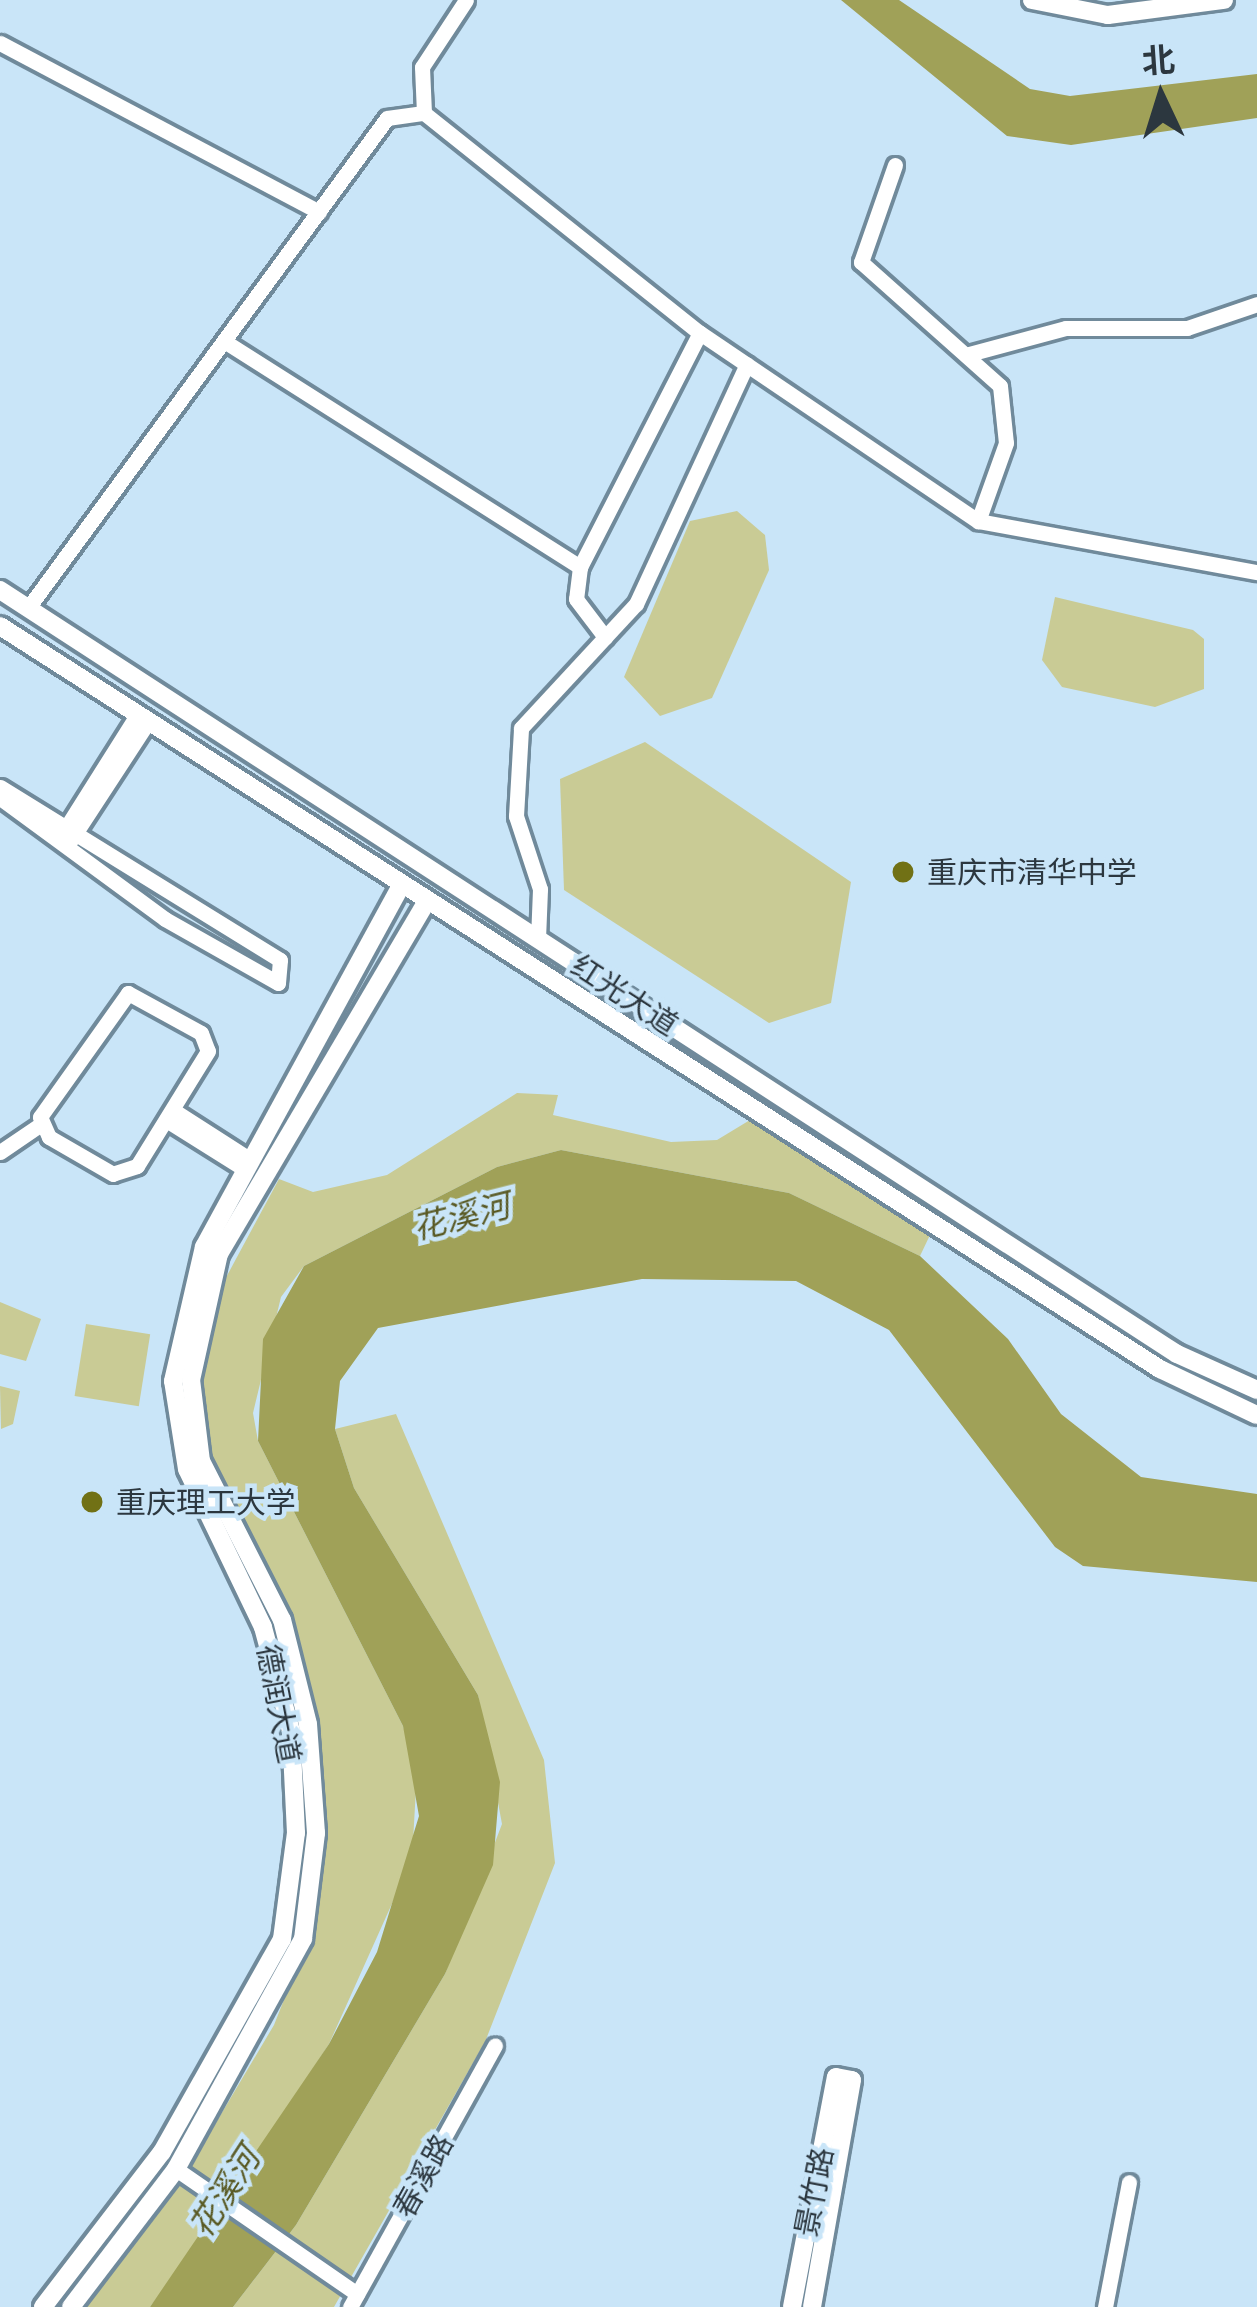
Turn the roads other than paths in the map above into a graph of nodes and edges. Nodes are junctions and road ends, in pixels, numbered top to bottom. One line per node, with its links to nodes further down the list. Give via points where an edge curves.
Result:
1 (466, 0): 7 (street, via 422,67)
2 (1032, 0): 5 (main road, via 1108,16)
3 (1075, 0): 4 (main road)
4 (1142, 0)
5 (1224, 0)
6 (0, 43): 9 (street)
7 (424, 113): 9 (street, via 387,118); 11 (street)
8 (895, 165): 13 (street, via 861,262)
9 (319, 212): 12 (street)
10 (1257, 304): 13 (street, via 1187,328 1066,328)
11 (700, 333): 14 (street); 16 (street)
12 (224, 341): 16 (street); 19 (street)
13 (969, 354): 15 (street, via 1000,386 1006,443)
14 (747, 364): 15 (street); 21 (street, via 636,604)
15 (978, 521): 17 (street)
16 (580, 567): 21 (street, via 576,599)
17 (1257, 572)
18 (0, 590): 19 (main road, 红光大道)
19 (28, 608): 28 (main road, 红光大道)
20 (0, 626): 22 (main road, 红光大道)
21 (605, 637): 28 (street, via 520,728 517,816 540,889)
22 (142, 718): 25 (street); 26 (main road, 红光大道)
23 (0, 787): 25 (street)
24 (0, 798): 25 (street)
25 (67, 837): 25 (street, via 165,919 278,982 280,960)
26 (401, 885): 27 (main road, 红光大道); 32 (main road, 德润大道)
27 (427, 901): 34 (main road, 红光大道, via 1160,1369); 36 (main road, 德润大道, via 219,1254 200,1309 191,1380 201,1461 282,1620 308,1724 316,1833 303,1939)
28 (538, 939): 33 (main road, 红光大道, via 1177,1354)
29 (170, 1115): 30 (street, via 137,1166 113,1174); 30 (street, via 207,1044 128,993); 32 (street)
30 (41, 1124): 31 (street)
31 (0, 1151)
32 (248, 1165): 39 (main road, 德润大道, via 183,1306 173,1381 187,1469 263,1627 291,1731 296,1833 282,1939 162,2152)
33 (1257, 1390)
34 (1257, 1414)
35 (495, 2045): 38 (street, 春溪路)
36 (176, 2169): 38 (street); 40 (main road, 德润大道)
37 (1129, 2182): 43 (street)
38 (353, 2300)
39 (43, 2307)
40 (71, 2307)
41 (793, 2307): 42 (main road, 景竹路, via 844,2079)
42 (812, 2307)
43 (1105, 2307)

